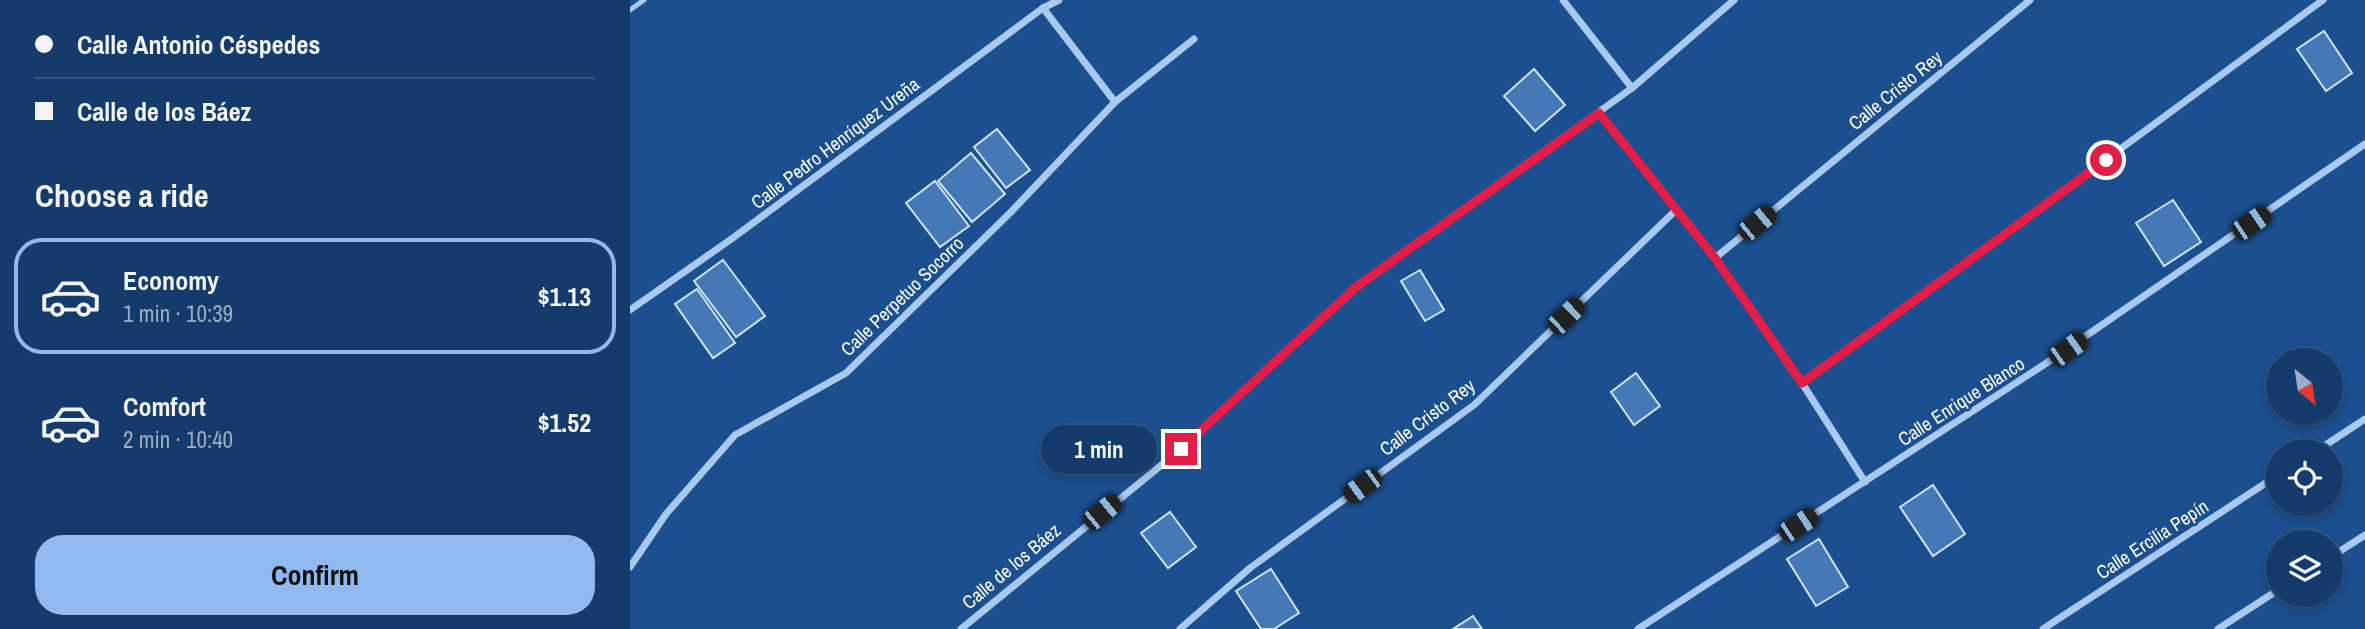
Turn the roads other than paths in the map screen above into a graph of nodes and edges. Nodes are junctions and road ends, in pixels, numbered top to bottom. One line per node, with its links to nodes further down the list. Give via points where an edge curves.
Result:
1 (644, 0): 8 (lane)
2 (1059, 0): 7 (street, Calle Pedro Henríquez Ureña)
3 (1563, 0): 10 (street)
4 (1734, 0): 10 (street, Calle de los Báez)
5 (2030, 0): 15 (street, Calle Cristo Rey)
6 (2323, 0): 17 (street)
7 (1043, 8): 11 (street); 16 (street, Calle Pedro Henríquez Ureña)
8 (630, 10)
9 (1194, 38): 11 (street, Calle Perpetuo Socorro)
10 (1632, 88): 12 (street, Calle de los Báez)
11 (1115, 102): 24 (street, Calle Perpetuo Socorro, via 1012,212 846,373 734,435 666,514)
12 (1599, 113): 14 (street); 26 (street, Calle de los Báez, via 1356,287 1181,449)
13 (2365, 144): 20 (street, Calle Enrique Blanco)
14 (1676, 210): 15 (street); 27 (street, Calle Cristo Rey, via 1474,405 1250,568)
15 (1715, 258): 17 (street)
16 (630, 310)
17 (1802, 383): 20 (street)
18 (2365, 419): 19 (street)
19 (2335, 439)
20 (1865, 482): 28 (street, Calle Enrique Blanco)
21 (2266, 483): 29 (street, Calle Ercilia Pepín)
22 (2365, 535): 23 (street)
23 (2343, 549)
24 (630, 567)
25 (2266, 598): 30 (street)
26 (961, 629)
27 (1180, 629)
28 (1638, 629)
29 (2043, 629)
30 (2218, 629)

